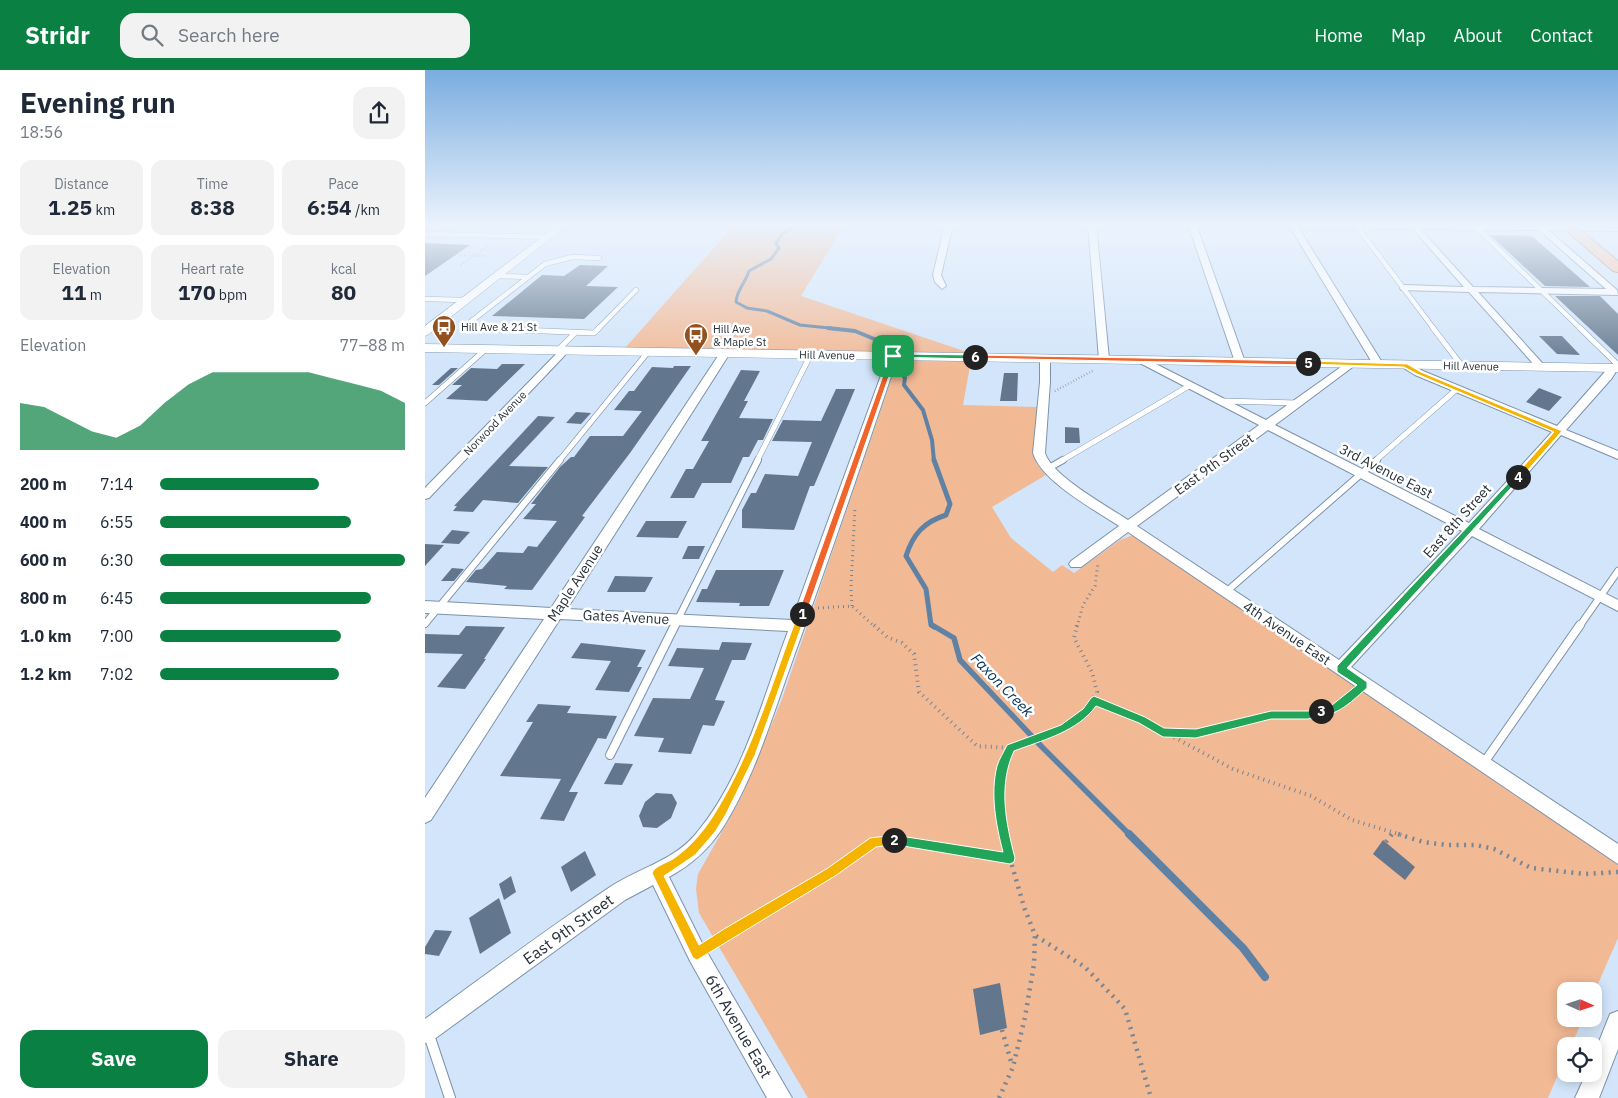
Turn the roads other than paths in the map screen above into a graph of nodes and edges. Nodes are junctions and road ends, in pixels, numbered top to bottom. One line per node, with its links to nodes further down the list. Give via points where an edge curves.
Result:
1 (502, 272): 11 (street)
2 (534, 272): 12 (lane)
3 (938, 272): 16 (street)
4 (1095, 272): 35 (street)
5 (1209, 272): 34 (street)
6 (1322, 272): 37 (street)
7 (1393, 272): 15 (lane)
8 (1455, 272): 17 (street)
9 (1523, 272): 13 (lane)
10 (1592, 272): 14 (street)
11 (497, 276): 12 (lane); 22 (street)
12 (527, 277): 24 (lane, via 469,323 470,328)
13 (1536, 284): 14 (street); 17 (street); 19 (lane)
14 (1606, 284): 20 (street)
15 (1402, 285): 17 (street); 39 (lane)
16 (943, 286)
17 (1468, 286): 19 (street); 40 (street)
18 (636, 290): 24 (lane, via 594,333)
19 (1543, 290): 20 (street); 41 (lane)
20 (1616, 294)
21 (425, 299): 22 (lane)
22 (465, 300): 23 (street)
23 (425, 332)
24 (575, 332): 27 (lane)
25 (425, 348): 26 (street, Hill Avenue)
26 (486, 349): 27 (street, Hill Avenue); 46 (lane)
27 (561, 351): 28 (street, Hill Avenue); 52 (street, Norwood Avenue)
28 (648, 352): 29 (street, Hill Avenue); 60 (lane)
29 (725, 353): 30 (street, Hill Avenue); 61 (street, Maple Avenue)
30 (811, 354): 31 (street, Hill Avenue); 62 (lane)
31 (893, 356): 32 (street, Hill Avenue); 63 (street)
32 (1045, 358): 35 (street, Hill Avenue); 50 (street, 4th Avenue East, via 1039,453)
33 (1141, 360): 34 (street, Hill Avenue); 35 (street, Hill Avenue); 42 (street, 3rd Avenue East)
34 (1240, 362): 36 (street, Hill Avenue)
35 (1102, 363)
36 (1351, 364): 37 (street, Hill Avenue); 45 (street, East 9th Street)
37 (1378, 364): 38 (street, Hill Avenue)
38 (1405, 365): 39 (street, Hill Avenue); 43 (street)
39 (1462, 366): 40 (street, Hill Avenue)
40 (1541, 367): 41 (street, Hill Avenue)
41 (1616, 367): 48 (street, East 8th Street)
42 (1189, 386): 44 (street, 3rd Avenue East); 50 (lane)
43 (1457, 389): 48 (street); 51 (lane)
44 (1218, 401): 45 (lane); 47 (street, 3rd Avenue East)
45 (1298, 403): 47 (street, East 9th Street)
46 (425, 404)
47 (1267, 426): 51 (street, 3rd Avenue East); 53 (street, East 9th Street)
48 (1559, 431): 49 (street); 54 (street, East 8th Street)
49 (1618, 455)
50 (1047, 469): 53 (street, 4th Avenue East, via 1064,484)
51 (1360, 474): 54 (street, 3rd Avenue East); 57 (lane)
52 (425, 494)
53 (1129, 526): 55 (street, East 9th Street); 57 (street, 4th Avenue East)
54 (1470, 531): 58 (street, 3rd Avenue East); 65 (street, East 8th Street)
55 (1077, 564)
56 (1618, 571): 58 (lane)
57 (1226, 592): 65 (street, 4th Avenue East)
58 (1600, 597): 59 (street, 3rd Avenue East); 67 (lane)
59 (1618, 606)
60 (432, 608): 61 (street, Gates Avenue); 64 (lane)
61 (555, 614): 62 (street, Gates Avenue); 68 (street, Maple Avenue)
62 (677, 620): 63 (street, Gates Avenue); 66 (lane)
63 (800, 620): 69 (street, via 750,755)
64 (425, 624)
65 (1340, 669): 67 (street, 4th Avenue East)
66 (610, 755)
67 (1483, 764): 70 (street, 4th Avenue East)
68 (425, 814)
69 (711, 828): 71 (street, East 9th Street, via 686,856)
70 (1618, 855)
71 (657, 873): 73 (street, East 9th Street, via 619,892); 75 (street, 6th Avenue East, via 697,954)
72 (1618, 1022): 76 (street)
73 (426, 1031): 74 (lane)
74 (450, 1098)
75 (780, 1098)
76 (1587, 1098)

